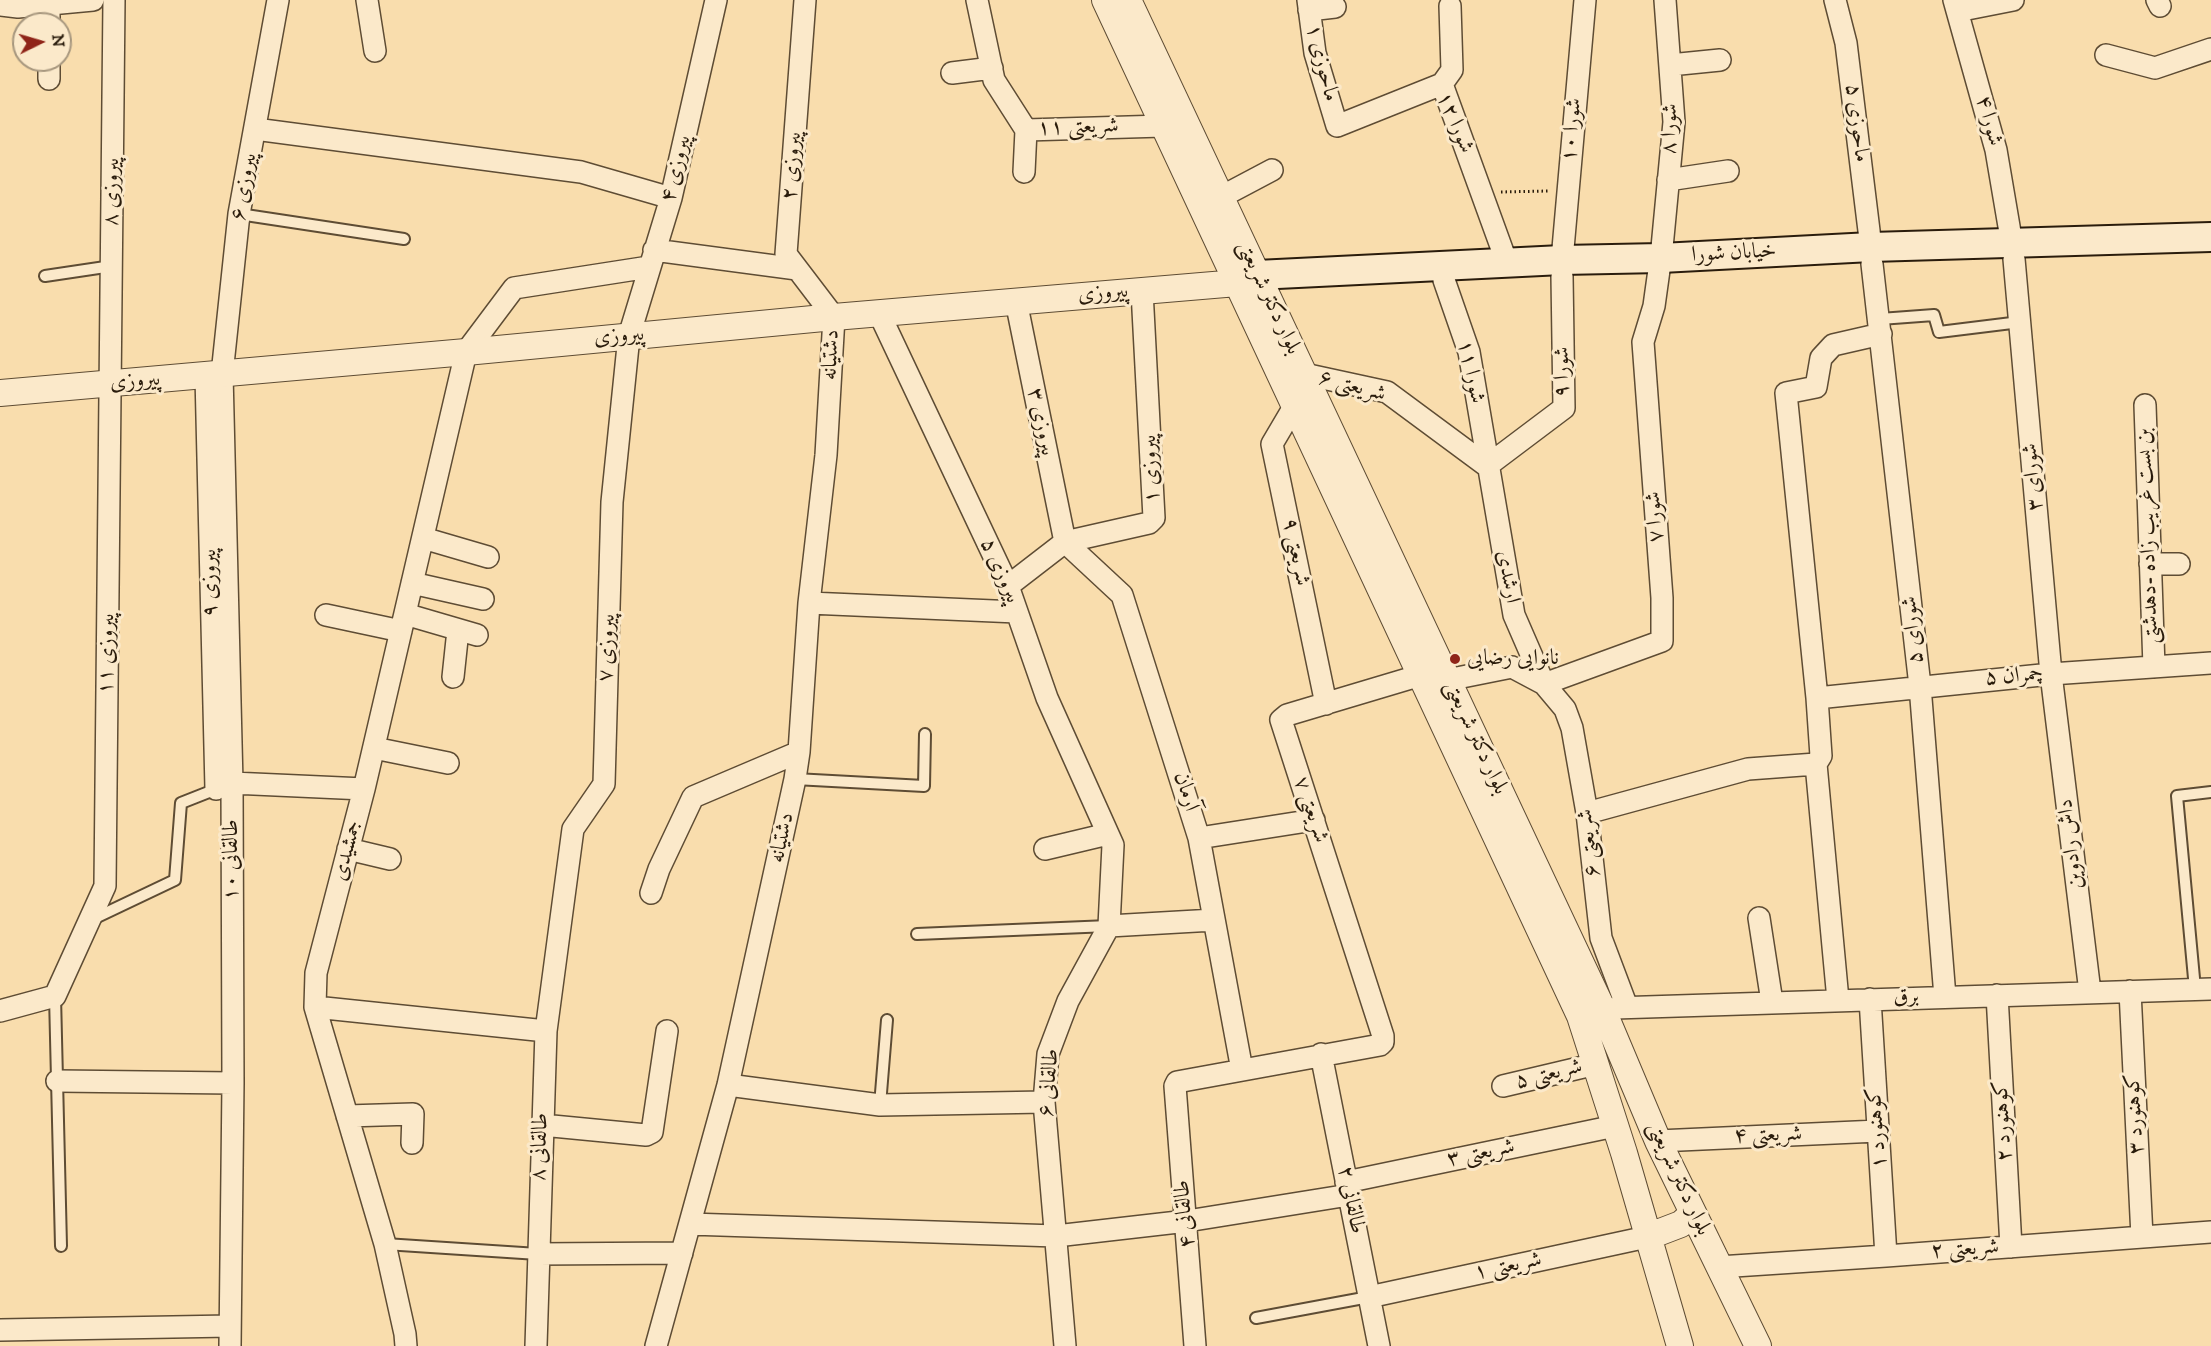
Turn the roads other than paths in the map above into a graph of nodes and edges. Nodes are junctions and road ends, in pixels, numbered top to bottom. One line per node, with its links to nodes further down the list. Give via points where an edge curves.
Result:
1 (93, 0): 20 (street)
2 (114, 0): 48 (street, پیروزی ۸)
3 (278, 0): 31 (street, پیروزی ۶)
4 (367, 0): 22 (street)
5 (716, 0): 38 (street, پیروزی ۴)
6 (805, 0): 50 (street, پیروزی ۲, via 786,254)
7 (977, 0): 26 (street, شریعتی ۱۱)
8 (1105, 0): 29 (street, بلوار دکتر شریعتی)
9 (1128, 0): 37 (street, بلوار دکتر شریعتی)
10 (1585, 0): 49 (street, شورا ۱۰)
11 (1665, 0): 25 (street, شورا ۸)
12 (1835, 0): 44 (street, ماحوزی ۵, via 1846,43)
13 (2013, 0): 16 (street)
14 (0, 5): 19 (street)
15 (1308, 5): 18 (street); 30 (street, ماحوزی ۱, via 1315,53)
16 (1956, 5): 42 (street, شورا ۴, via 1996,150)
17 (1450, 6): 28 (street, via 1452,70)
18 (1335, 7)
19 (40, 12)
20 (55, 12)
21 (2211, 49): 23 (street, via 2155,68)
22 (375, 51)
23 (2106, 56)
24 (1720, 60): 25 (street)
25 (1670, 65): 36 (street, شورا ۸, via 1674,122)
26 (992, 68): 27 (street); 32 (street, شریعتی ۱۱, via 994,80)
27 (952, 74)
28 (1442, 84): 30 (street, شورا ۱۲); 46 (street, شورا ۱۲)
29 (1163, 126): 32 (street, شریعتی ۱۱); 53 (street, بلوار دکتر شریعتی)
30 (1337, 126)
31 (255, 129): 38 (street, via 581,172); 39 (street, پیروزی ۶)
32 (1026, 130): 35 (street)
33 (1272, 170): 37 (street)
34 (1728, 171): 36 (street)
35 (1024, 172)
36 (1668, 180): 47 (street, شورا ۸)
37 (1221, 197): 53 (street, بلوار دکتر شریعتی)
38 (671, 198): 45 (street, پیروزی ۴)
39 (239, 214): 41 (lane); 63 (street, پیروزی ۶)
40 (2211, 237): 42 (main road, خیابان شورا)
41 (404, 239)
42 (2013, 252): 43 (main road, خیابان شورا); 44 (main road, خیابان شورا); 58 (street, شورای ۳)
43 (2211, 254)
44 (1872, 256): 47 (main road, خیابان شورا); 59 (street, شورای ۵)
45 (652, 259): 50 (street); 60 (street, پیروزی ۴); 61 (street, via 514,288)
46 (1507, 263): 49 (main road, خیابان شورا); 53 (main road, خیابان شورا)
47 (1660, 264): 49 (main road, خیابان شورا); 88 (street, شورا ۷, via 1654,306 1643,342 1662,642)
48 (112, 266): 51 (lane); 64 (street, پیروزی ۸)
49 (1562, 268): 52 (main road, خیابان شورا); 69 (street, شورا ۹, via 1564,408)
50 (797, 269): 57 (street, پیروزی ۲)
51 (45, 276)
52 (1444, 280): 53 (main road, خیابان شورا); 69 (street, شورا ۱۱, via 1469,352)
53 (1253, 283): 54 (street, پیروزی); 62 (street, بلوار دکتر شریعتی); 66 (street, بلوار دکتر شریعتی)
54 (1142, 291): 55 (street, پیروزی); 71 (street, پیروزی ۱, via 1154,518 1149,523)
55 (1016, 302): 56 (street, پیروزی); 71 (street, پیروزی ۳)
56 (879, 313): 57 (street, پیروزی); 76 (street, پیروزی ۵)
57 (834, 317): 60 (street, پیروزی); 78 (street, دشتیانه, via 826,455)
58 (2020, 322): 59 (lane, via 1940,332 1934,315); 84 (street, شورای ۳)
59 (1880, 326): 89 (street, شورای ۵); 91 (street, via 1833,345 1821,358 1816,387 1786,393)
60 (629, 336): 61 (street, پیروزی); 117 (street, پیروزی ۷, via 612,502 604,784 573,829)
61 (466, 352): 63 (street, پیروزی); 70 (street, جمشیدی)
62 (1304, 374): 68 (street, بلوار دکتر شریعتی); 69 (street, شریعتی ۶, via 1387,392)
63 (214, 375): 64 (street, پیروزی); 99 (street, طالقانی ۱۰)
64 (111, 385): 65 (street, پیروزی); 111 (street, پیروزی ۱۱, via 105,886)
65 (0, 393)
66 (1294, 405): 68 (street, بلوار دکتر شریعتی); 92 (street, شریعتی ۹, via 1272,444)
67 (2145, 405): 73 (street, بن بست غریب زاده -دهدشتی)
68 (1334, 464): 85 (street, بلوار دکتر شریعتی); 87 (street, بلوار دکتر شریعتی)
69 (1487, 466): 88 (street, ارشدی, via 1514,615)
70 (423, 538): 72 (street); 75 (street, جمشیدی)
71 (1065, 542): 76 (street, پیروزی ۱); 105 (street, آرمان, via 1122,596)
72 (488, 557)
73 (2150, 564): 74 (street); 83 (street, بن بست غریب زاده -دهدشتی)
74 (2180, 564)
75 (412, 583): 77 (street); 81 (street, جمشیدی)
76 (1008, 586): 79 (street, پیروزی ۵)
77 (483, 599)
78 (809, 603): 79 (street); 95 (street, دشتیانه)
79 (1017, 612): 104 (street, پیروزی ۵, via 1047,698)
80 (326, 615): 81 (street)
81 (403, 622): 86 (street, via 467,632); 94 (street, جمشیدی)
82 (2211, 663): 83 (street, چمران ۵)
83 (2154, 667): 84 (street, چمران ۵)
84 (2051, 674): 89 (street, چمران ۵); 90 (street, شورای ۳)
85 (1421, 675): 92 (street, شریعتی ۷); 134 (street, بلوار دکتر شریعتی, via 1580,1016)
86 (453, 677)
87 (1447, 680): 88 (street, via 1512,667); 116 (street, بلوار دکتر شریعتی)
88 (1544, 684): 102 (street, شریعتی ۶, via 1565,710 1572,728)
89 (1920, 686): 91 (street, چمران ۵); 123 (street, شورای ۵)
90 (2054, 695): 120 (street, داش رادوین)
91 (1818, 698): 97 (street, via 1821,756)
92 (1326, 704): 103 (street, شریعتی ۷, via 1281,720)
93 (925, 734): 98 (lane, via 924,786)
94 (374, 747): 96 (street); 100 (street, جمشیدی)
95 (799, 752): 98 (street, دشتیانه); 109 (street, via 693,797)
96 (448, 763)
97 (1816, 764): 102 (street, via 1748,769); 125 (street)
98 (795, 780): 138 (street, دشتیانه)
99 (224, 786): 100 (street); 111 (lane, via 181,803 175,880); 137 (street, طالقانی ۱۰)
100 (364, 789): 106 (street, جمشیدی)
101 (2211, 792): 118 (lane, via 2177,796)
102 (1587, 813): 115 (street, شریعتی ۶)
103 (1314, 820): 105 (street); 133 (street, شریعتی ۷, via 1383,1036 1380,1045)
104 (1108, 834): 107 (street); 113 (street, طالقانی ۶, via 1113,845)
105 (1199, 838): 112 (street, آرمان)
106 (348, 849): 108 (street); 127 (street, جمشیدی, via 316,973)
107 (1046, 849)
108 (390, 859)
109 (651, 893)
110 (1759, 918): 126 (street)
111 (90, 920): 122 (street, پیروزی ۱۱)
112 (1214, 920): 113 (street); 135 (street, آرمان)
113 (1109, 926): 114 (lane); 140 (street, طالقانی ۶, via 1068,1001 1048,1054)
114 (917, 934)
115 (1601, 938): 116 (street); 128 (street, شریعتی ۶)
116 (1574, 948): 128 (street, بلوار دکتر شریعتی)
117 (557, 949): 131 (street, طالقانی ۸)
118 (2203, 989): 119 (street, برق)
119 (2130, 991): 120 (street, برق); 155 (street, کوهنورد ۳)
120 (2090, 992): 121 (street, برق)
121 (1997, 995): 123 (street, برق); 158 (street, کوهنورد ۲)
122 (56, 996): 129 (street); 136 (lane)
123 (1945, 997): 124 (street, برق)
124 (1870, 999): 125 (street, برق); 145 (street, کوهنورد ۱)
125 (1838, 1000): 126 (street, برق)
126 (1772, 1002): 128 (street, برق)
127 (315, 1006): 131 (street); 142 (street, جمشیدی)
128 (1614, 1008): 146 (street, بلوار دکتر شریعتی)
129 (0, 1011)
130 (887, 1020): 141 (lane)
131 (546, 1031): 143 (street, طالقانی ۸)
132 (667, 1032): 143 (street, via 652,1132 646,1135)
133 (1321, 1054): 135 (street); 148 (street, طالقانی ۲)
134 (1596, 1064): 139 (street, شریعتی ۵); 144 (street, بلوار دکتر شریعتی)
135 (1242, 1070): 150 (street, طالقانی ۴, via 1177,1082 1175,1086)
136 (57, 1081): 137 (street); 157 (lane)
137 (233, 1083): 166 (street, طالقانی ۱۰)
138 (728, 1085): 141 (street); 151 (street, دشتیانه)
139 (1503, 1086)
140 (1044, 1102): 141 (street); 153 (street, طالقانی ۶)
141 (880, 1105)
142 (347, 1116): 147 (street, via 413,1114); 156 (street, جمشیدی)
143 (542, 1125): 160 (street, طالقانی ۸)
144 (1615, 1126): 148 (street, شریعتی ۳); 154 (street, بلوار دکتر شریعتی)
145 (1878, 1131): 146 (street, شریعتی ۴); 161 (street, کوهنورد ۱)
146 (1658, 1141): 149 (street, بلوار دکتر شریعتی)
147 (412, 1143)
148 (1348, 1188): 150 (street, شریعتی ۳); 163 (street, طالقانی ۲)
149 (1693, 1213): 154 (street, via 1681,1224); 162 (street, بلوار دکتر شریعتی)
150 (1187, 1221): 153 (street, شریعتی ۳); 172 (street, طالقانی ۴)
151 (690, 1224): 153 (street, شریعتی ۳); 159 (street, دشتیانه)
152 (2211, 1232): 155 (street, شریعتی ۲)
153 (1056, 1236): 171 (street, طالقانی ۶)
154 (1647, 1237): 163 (street, شریعتی ۱); 174 (street, بلوار دکتر شریعتی)
155 (2142, 1237): 158 (street, شریعتی ۲)
156 (385, 1244): 160 (lane); 168 (street, جمشیدی)
157 (61, 1246)
158 (2011, 1247): 161 (street, شریعتی ۲)
159 (682, 1253): 160 (street); 170 (street, دشتیانه)
160 (538, 1254): 169 (street, طالقانی ۸)
161 (1886, 1256): 162 (street, شریعتی ۲)
162 (1719, 1267): 175 (street, بلوار دکتر شریعتی)
163 (1369, 1298): 164 (lane); 173 (street, طالقانی ۲)
164 (1256, 1318)
165 (0, 1330): 167 (street)
166 (230, 1336): 167 (street)
167 (110, 1337)
168 (406, 1346)
169 (536, 1346)
170 (656, 1346)
171 (1065, 1346)
172 (1195, 1346)
173 (1379, 1346)
174 (1680, 1346)
175 (1758, 1346)

